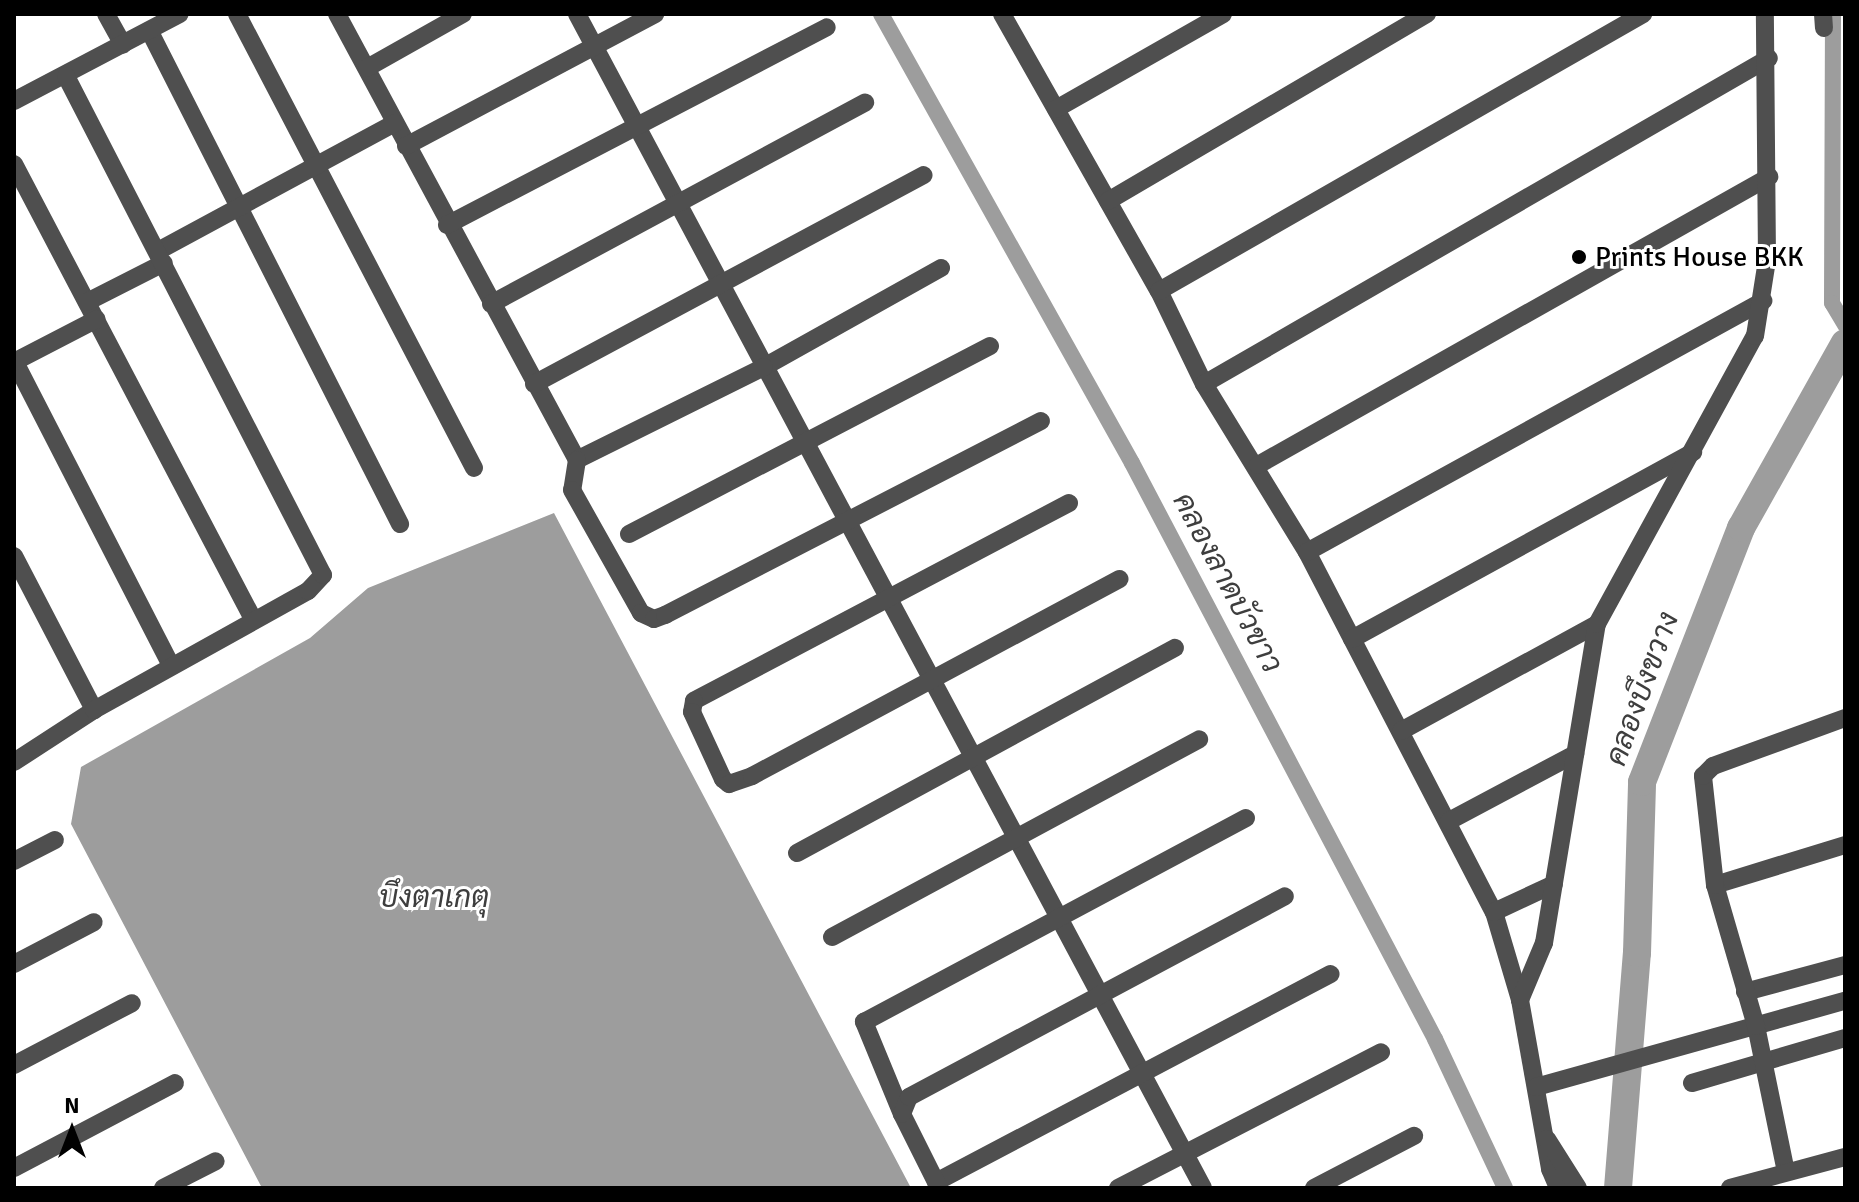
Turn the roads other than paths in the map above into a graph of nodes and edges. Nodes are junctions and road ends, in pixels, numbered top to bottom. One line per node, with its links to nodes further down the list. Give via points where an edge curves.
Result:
1 (106, 14): 15 (street)
2 (180, 14): 14 (street)
3 (237, 14): 27 (street)
4 (337, 14): 18 (street)
5 (577, 14): 16 (street)
6 (655, 14): 16 (street)
7 (1223, 14): 22 (street)
8 (1427, 14): 30 (street)
9 (1643, 14): 37 (street)
10 (1765, 14): 17 (street)
11 (459, 15): 18 (street)
12 (1012, 17): 22 (street)
13 (827, 27): 24 (street)
14 (150, 32): 15 (street); 31 (street)
15 (123, 45): 19 (street)
16 (594, 45): 24 (street); 25 (street)
17 (1769, 58): 29 (street); 46 (street)
18 (367, 68): 23 (street)
19 (66, 76): 20 (street); 34 (street)
20 (16, 95)
21 (865, 103): 32 (street)
22 (1056, 109): 30 (street)
23 (395, 123): 25 (street); 27 (street)
24 (637, 129): 32 (street); 33 (street)
25 (406, 146): 33 (street)
26 (14, 164): 39 (street)
27 (316, 165): 31 (street); 52 (street)
28 (924, 175): 36 (street)
29 (1769, 177): 38 (street); 51 (street)
30 (1108, 201): 37 (street)
31 (240, 206): 34 (street); 55 (street)
32 (682, 206): 36 (street); 40 (street)
33 (447, 225): 40 (street)
34 (161, 257): 39 (street); 61 (street, via 323,567 320,582 308,591)
35 (941, 268): 44 (street)
36 (722, 282): 44 (street); 45 (street)
37 (1159, 291): 46 (street)
38 (1763, 301): 49 (street, via 1755,336); 57 (street)
39 (87, 302): 41 (street)
40 (491, 304): 45 (street)
41 (97, 319): 43 (street); 61 (street)
42 (990, 346): 48 (street)
43 (14, 362): 65 (street)
44 (764, 367): 48 (street); 50 (street)
45 (534, 384): 50 (street)
46 (1204, 384): 51 (street)
47 (1041, 421): 54 (street)
48 (806, 440): 54 (street); 56 (street)
49 (1693, 452): 62 (street); 63 (street)
50 (577, 460): 54 (street, via 572,490 648,618 665,615)
51 (1258, 465): 57 (street)
52 (474, 468)
53 (1069, 503): 60 (street)
54 (847, 519): 60 (street)
55 (400, 524)
56 (629, 534)
57 (1307, 552): 63 (street)
58 (14, 556): 67 (street)
59 (1120, 579): 66 (street)
60 (889, 599): 66 (street); 66 (street, via 694,701 692,712 723,779 729,784 752,776)
61 (253, 619): 65 (street)
62 (1597, 624): 69 (street); 71 (street)
63 (1352, 639): 69 (street)
64 (1175, 648): 72 (street)
65 (171, 666): 67 (street)
66 (930, 679): 72 (street)
67 (94, 710): 73 (street)
68 (1845, 718): 82 (street, via 1707,770 1703,783)
69 (1401, 731): 75 (street)
70 (1199, 739): 76 (street)
71 (1575, 754): 75 (street); 81 (street)
72 (972, 758): 76 (street); 79 (street)
73 (15, 761)
74 (1246, 818): 85 (street)
75 (1449, 821): 84 (street)
76 (1016, 837): 85 (street); 87 (street)
77 (55, 840): 80 (street)
78 (1845, 845): 82 (street)
79 (797, 853)
80 (14, 861)
81 (1554, 884): 84 (street); 93 (street, via 1544,943)
82 (1715, 885): 91 (street)
83 (1285, 896): 92 (street)
84 (1494, 912): 93 (street)
85 (1059, 915): 92 (street); 105 (street, via 864,1022)
86 (94, 922): 88 (street)
87 (832, 937)
88 (14, 964)
89 (1845, 965): 91 (street)
90 (1330, 974): 101 (street)
91 (1745, 992): 96 (street)
92 (1100, 993): 101 (street); 105 (street, via 909,1097)
93 (1520, 1000): 104 (street)
94 (1845, 1001): 96 (street)
95 (132, 1003): 100 (street)
96 (1756, 1026): 99 (street); 104 (street)
97 (1845, 1038): 99 (street)
98 (1381, 1052): 107 (street)
99 (1763, 1063): 103 (street); 112 (street)
100 (14, 1065)
101 (1143, 1072): 107 (street); 113 (street)
102 (175, 1083): 111 (street)
103 (1692, 1083)
104 (1536, 1087): 110 (street, via 1545,1137)
105 (902, 1114): 113 (street)
106 (1414, 1136): 117 (street)
107 (1186, 1152): 115 (street); 116 (street)
108 (1845, 1157): 112 (street)
109 (216, 1161): 114 (street)
110 (1558, 1165): 118 (street); 119 (street)
111 (14, 1168)
112 (1777, 1179): 120 (street)
113 (937, 1185)
114 (163, 1188)
115 (1118, 1188)
116 (1203, 1188)
117 (1314, 1188)
118 (1558, 1188)
119 (1578, 1188)
120 (1730, 1188)

